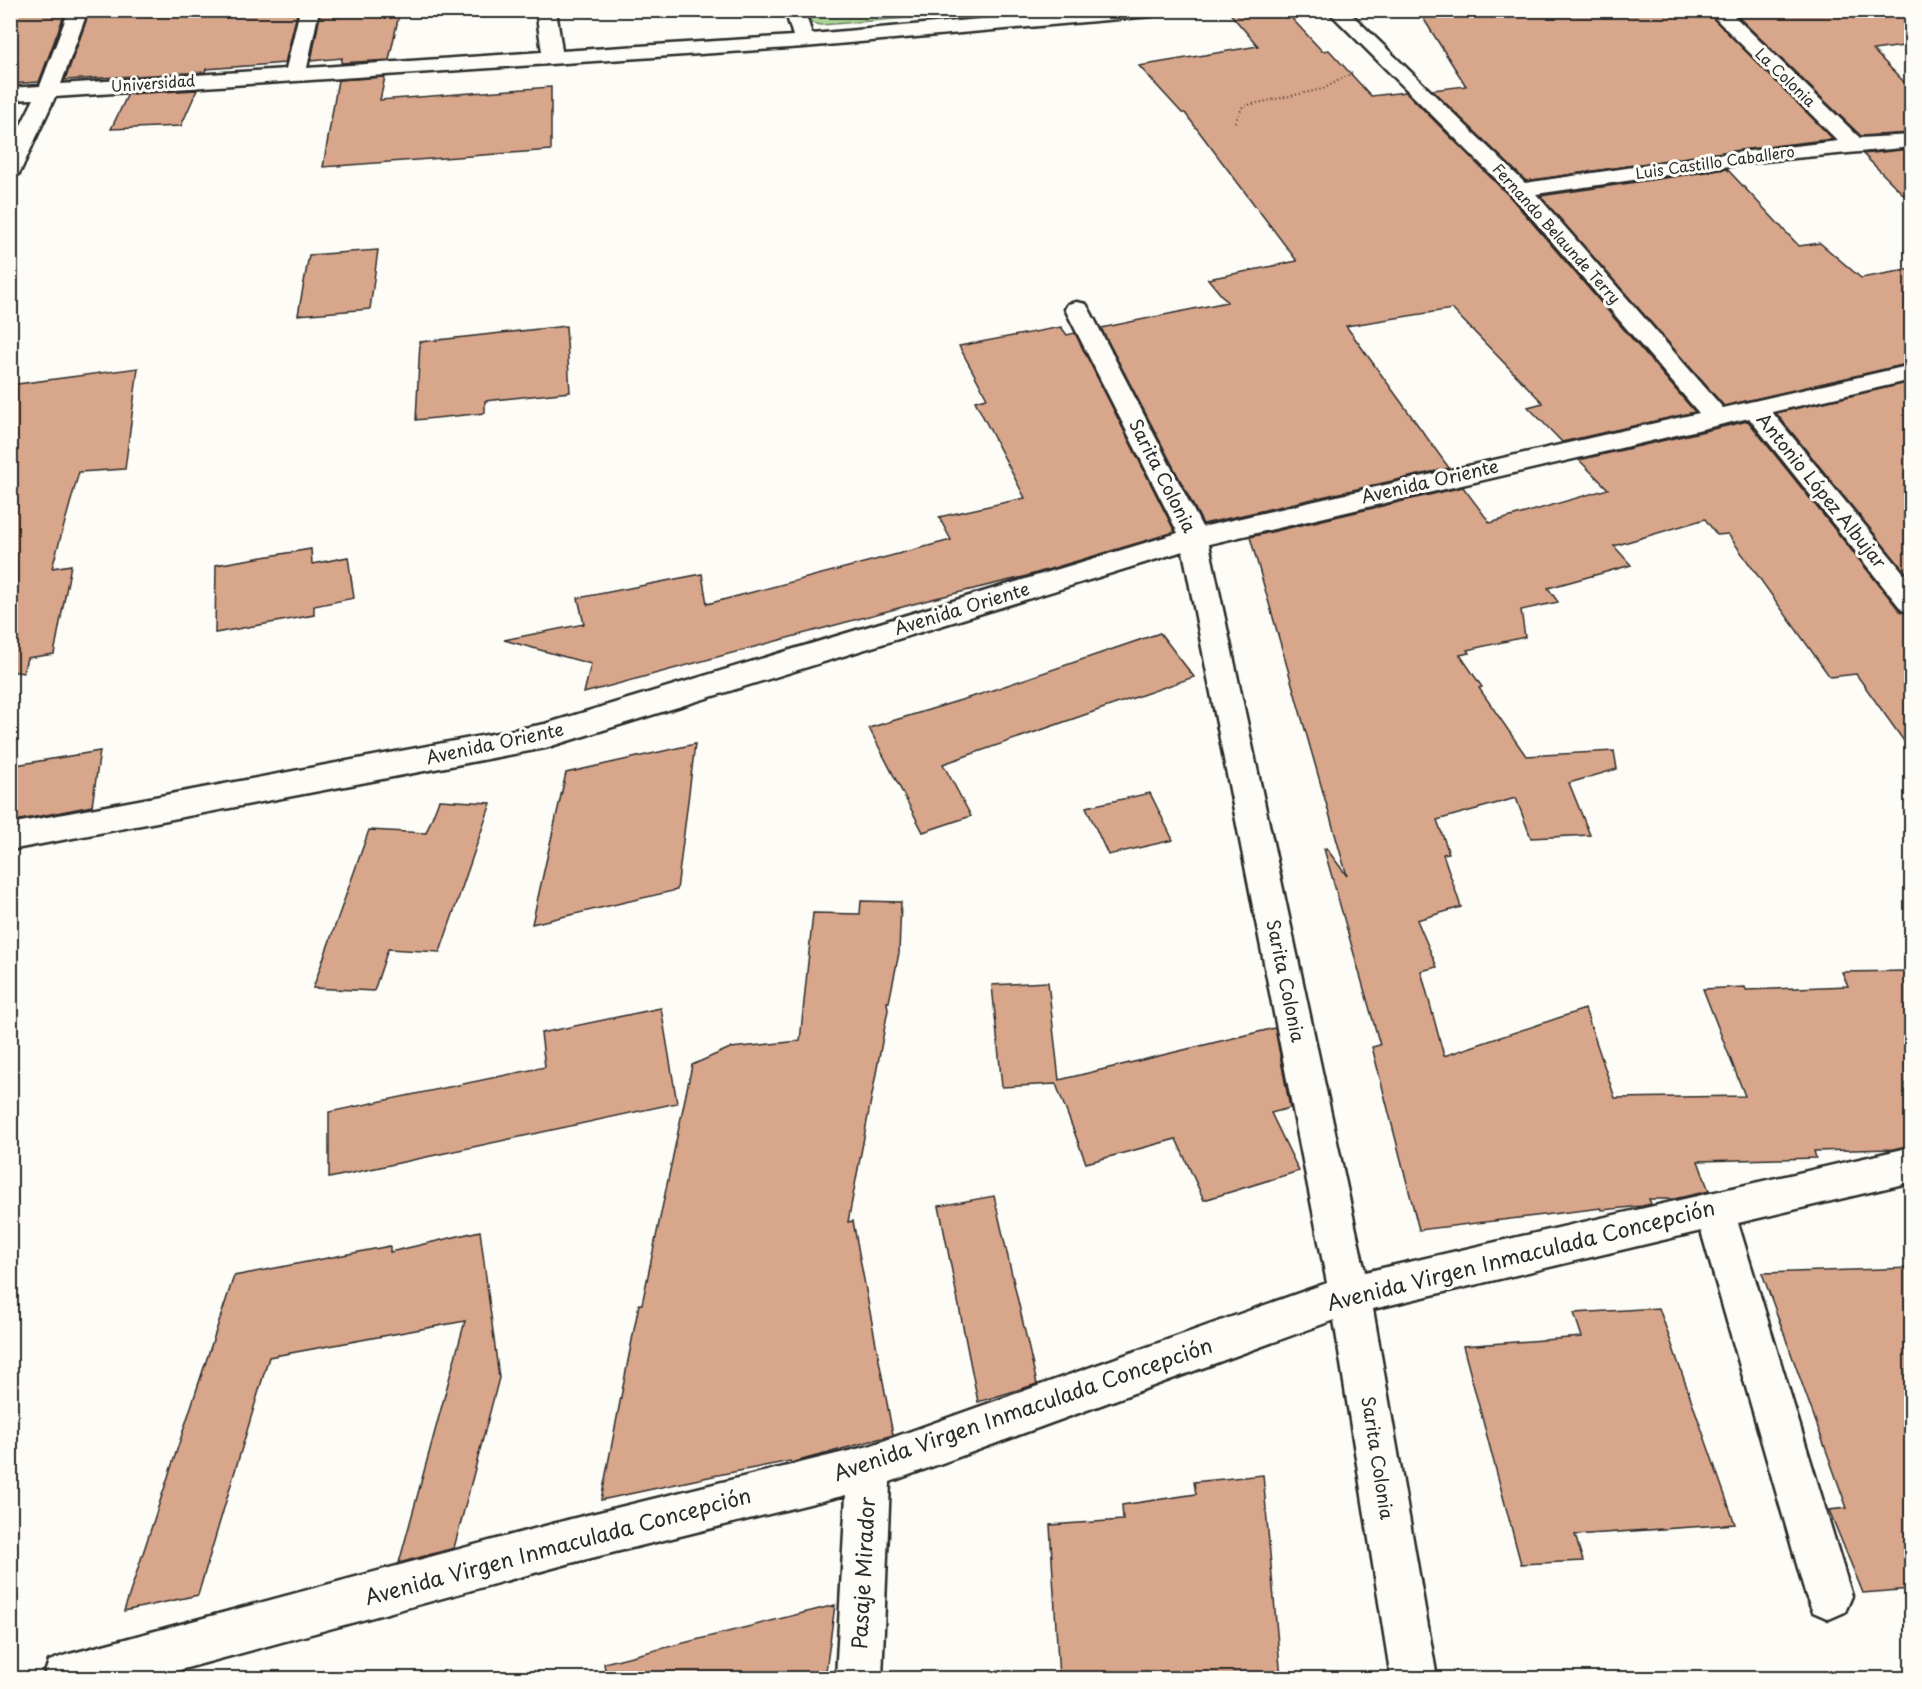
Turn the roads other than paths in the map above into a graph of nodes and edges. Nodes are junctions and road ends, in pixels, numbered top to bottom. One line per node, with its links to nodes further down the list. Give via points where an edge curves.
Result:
1 (79, 10): 12 (street)
2 (310, 10): 11 (street)
3 (546, 10): 10 (street)
4 (794, 10): 9 (street)
5 (1152, 10): 8 (street, Universidad)
6 (1336, 10): 17 (street, Fernando Belaunde Terry)
7 (1716, 10): 15 (street, La Colonia)
8 (1066, 14): 9 (street, Universidad)
9 (804, 41): 10 (street, Universidad)
10 (553, 57): 11 (street, Universidad)
11 (295, 75): 12 (street, Universidad)
12 (48, 91): 13 (street, Universidad); 16 (street)
13 (10, 94)
14 (1911, 141): 15 (street, Luis Castillo Caballero)
15 (1855, 145): 17 (street, Luis Castillo Caballero)
16 (10, 170)
17 (1520, 190): 21 (street, Fernando Belaunde Terry)
18 (1077, 309): 22 (street, Sarita Colonia)
19 (1911, 372): 20 (street, Avenida Oriente)
20 (1754, 407): 21 (street, Avenida Oriente); 23 (street, Antonio López Albujar)
21 (1715, 416): 22 (street, Avenida Oriente)
22 (1194, 538): 24 (street, Avenida Oriente, via 545,736); 27 (street, Sarita Colonia)
23 (1911, 603)
24 (10, 837)
25 (1911, 1164): 26 (street, Avenida Virgen Inmaculada Concepción)
26 (1714, 1208): 27 (street, Avenida Virgen Inmaculada Concepción); 29 (street)
27 (1350, 1295): 28 (street, Avenida Virgen Inmaculada Concepción); 32 (street, Sarita Colonia)
28 (869, 1468): 30 (street, Avenida Virgen Inmaculada Concepción, via 571,1541); 31 (street, Pasaje Mirador)
29 (1829, 1596)
30 (66, 1678)
31 (859, 1678)
32 (1414, 1678)

